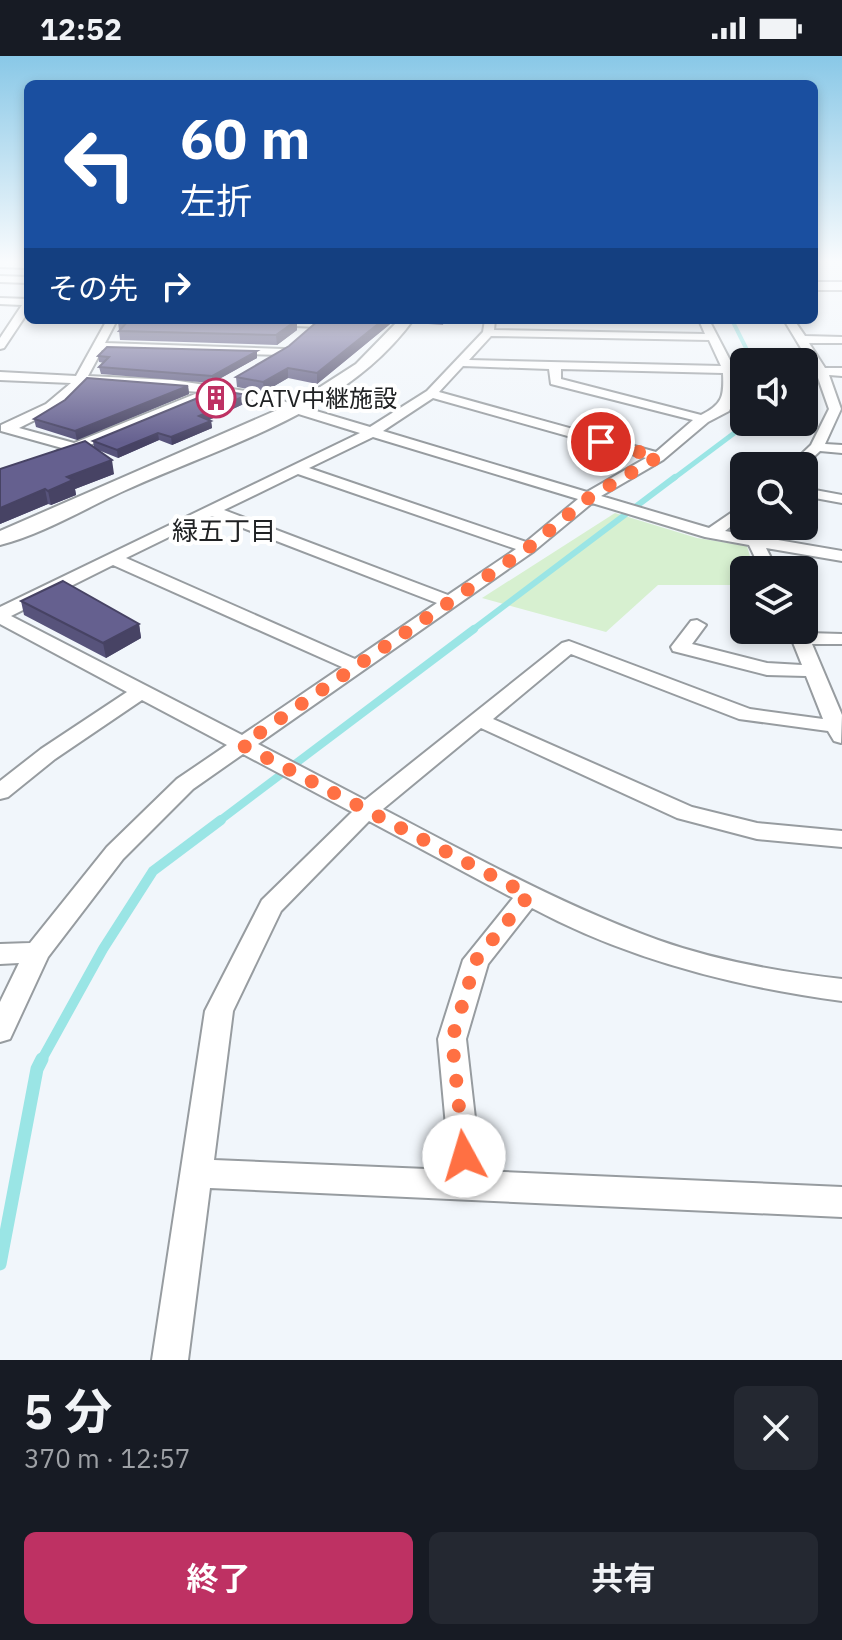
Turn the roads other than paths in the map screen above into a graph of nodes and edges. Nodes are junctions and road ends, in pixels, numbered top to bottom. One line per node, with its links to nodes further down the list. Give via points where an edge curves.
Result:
1 (16, 322): 8 (street)
2 (110, 324): 14 (street)
3 (317, 324): 15 (street)
4 (403, 324): 28 (street, via 371,359)
5 (706, 324): 10 (street)
6 (791, 324): 11 (street)
7 (0, 326): 8 (street)
8 (13, 326): 13 (street)
9 (489, 326): 10 (street); 16 (street)
10 (712, 337): 19 (street)
11 (800, 339): 12 (street); 21 (street)
12 (842, 340)
13 (0, 346)
14 (98, 346): 15 (street); 24 (street)
15 (292, 346): 18 (street)
16 (463, 363): 17 (street); 27 (street)
17 (555, 365): 19 (street); 30 (street, via 555,381)
18 (259, 368)
19 (729, 370): 30 (street, via 730,396 724,408)
20 (818, 372): 21 (street)
21 (822, 372): 22 (street); 29 (street)
22 (842, 372)
23 (0, 376): 24 (street)
24 (83, 380): 26 (street); 31 (street, via 66,400)
25 (232, 382): 26 (street)
26 (217, 389): 28 (street); 33 (street)
27 (431, 394): 32 (street); 38 (street)
28 (297, 408): 32 (street); 46 (street)
29 (838, 409): 34 (street)
30 (703, 419): 38 (street)
31 (4, 428): 33 (street)
32 (372, 432): 39 (street); 41 (street)
33 (75, 447): 37 (street)
34 (817, 447): 35 (street); 36 (street)
35 (842, 449)
36 (811, 452)
37 (50, 457)
38 (658, 457): 41 (street)
39 (297, 469): 43 (street); 48 (street)
40 (818, 495): 42 (street)
41 (591, 496): 45 (street); 48 (street)
42 (842, 499)
43 (212, 511): 51 (street); 52 (street)
44 (730, 520): 45 (street)
45 (711, 534): 47 (street)
46 (0, 539)
47 (756, 543): 49 (street); 50 (street)
48 (528, 548): 52 (street)
49 (762, 556)
50 (842, 556)
51 (114, 559): 53 (street); 58 (street)
52 (450, 602): 58 (street)
53 (0, 616): 60 (street)
54 (697, 625): 59 (street, via 680,647 767,669)
55 (818, 636): 56 (street)
56 (842, 639)
57 (803, 644): 59 (street)
58 (358, 667): 63 (street)
59 (814, 671): 62 (street)
60 (142, 691): 63 (street); 64 (street)
61 (479, 720): 62 (street, via 569,647 746,715); 65 (street); 66 (street, via 685,813 757,831)
62 (840, 731)
63 (242, 745): 65 (street); 68 (street, via 185,784 115,853)
64 (0, 792)
65 (367, 810): 67 (street); 72 (street, via 271,906 219,1011)
66 (842, 839)
67 (529, 895): 70 (street, via 654,949 771,981); 73 (street, via 476,960 452,1039)
68 (37, 952): 69 (street); 71 (street)
69 (0, 954)
70 (842, 990)
71 (0, 1031)
72 (194, 1173): 73 (street); 75 (street)
73 (467, 1185): 74 (street)
74 (842, 1202)
75 (170, 1360)

